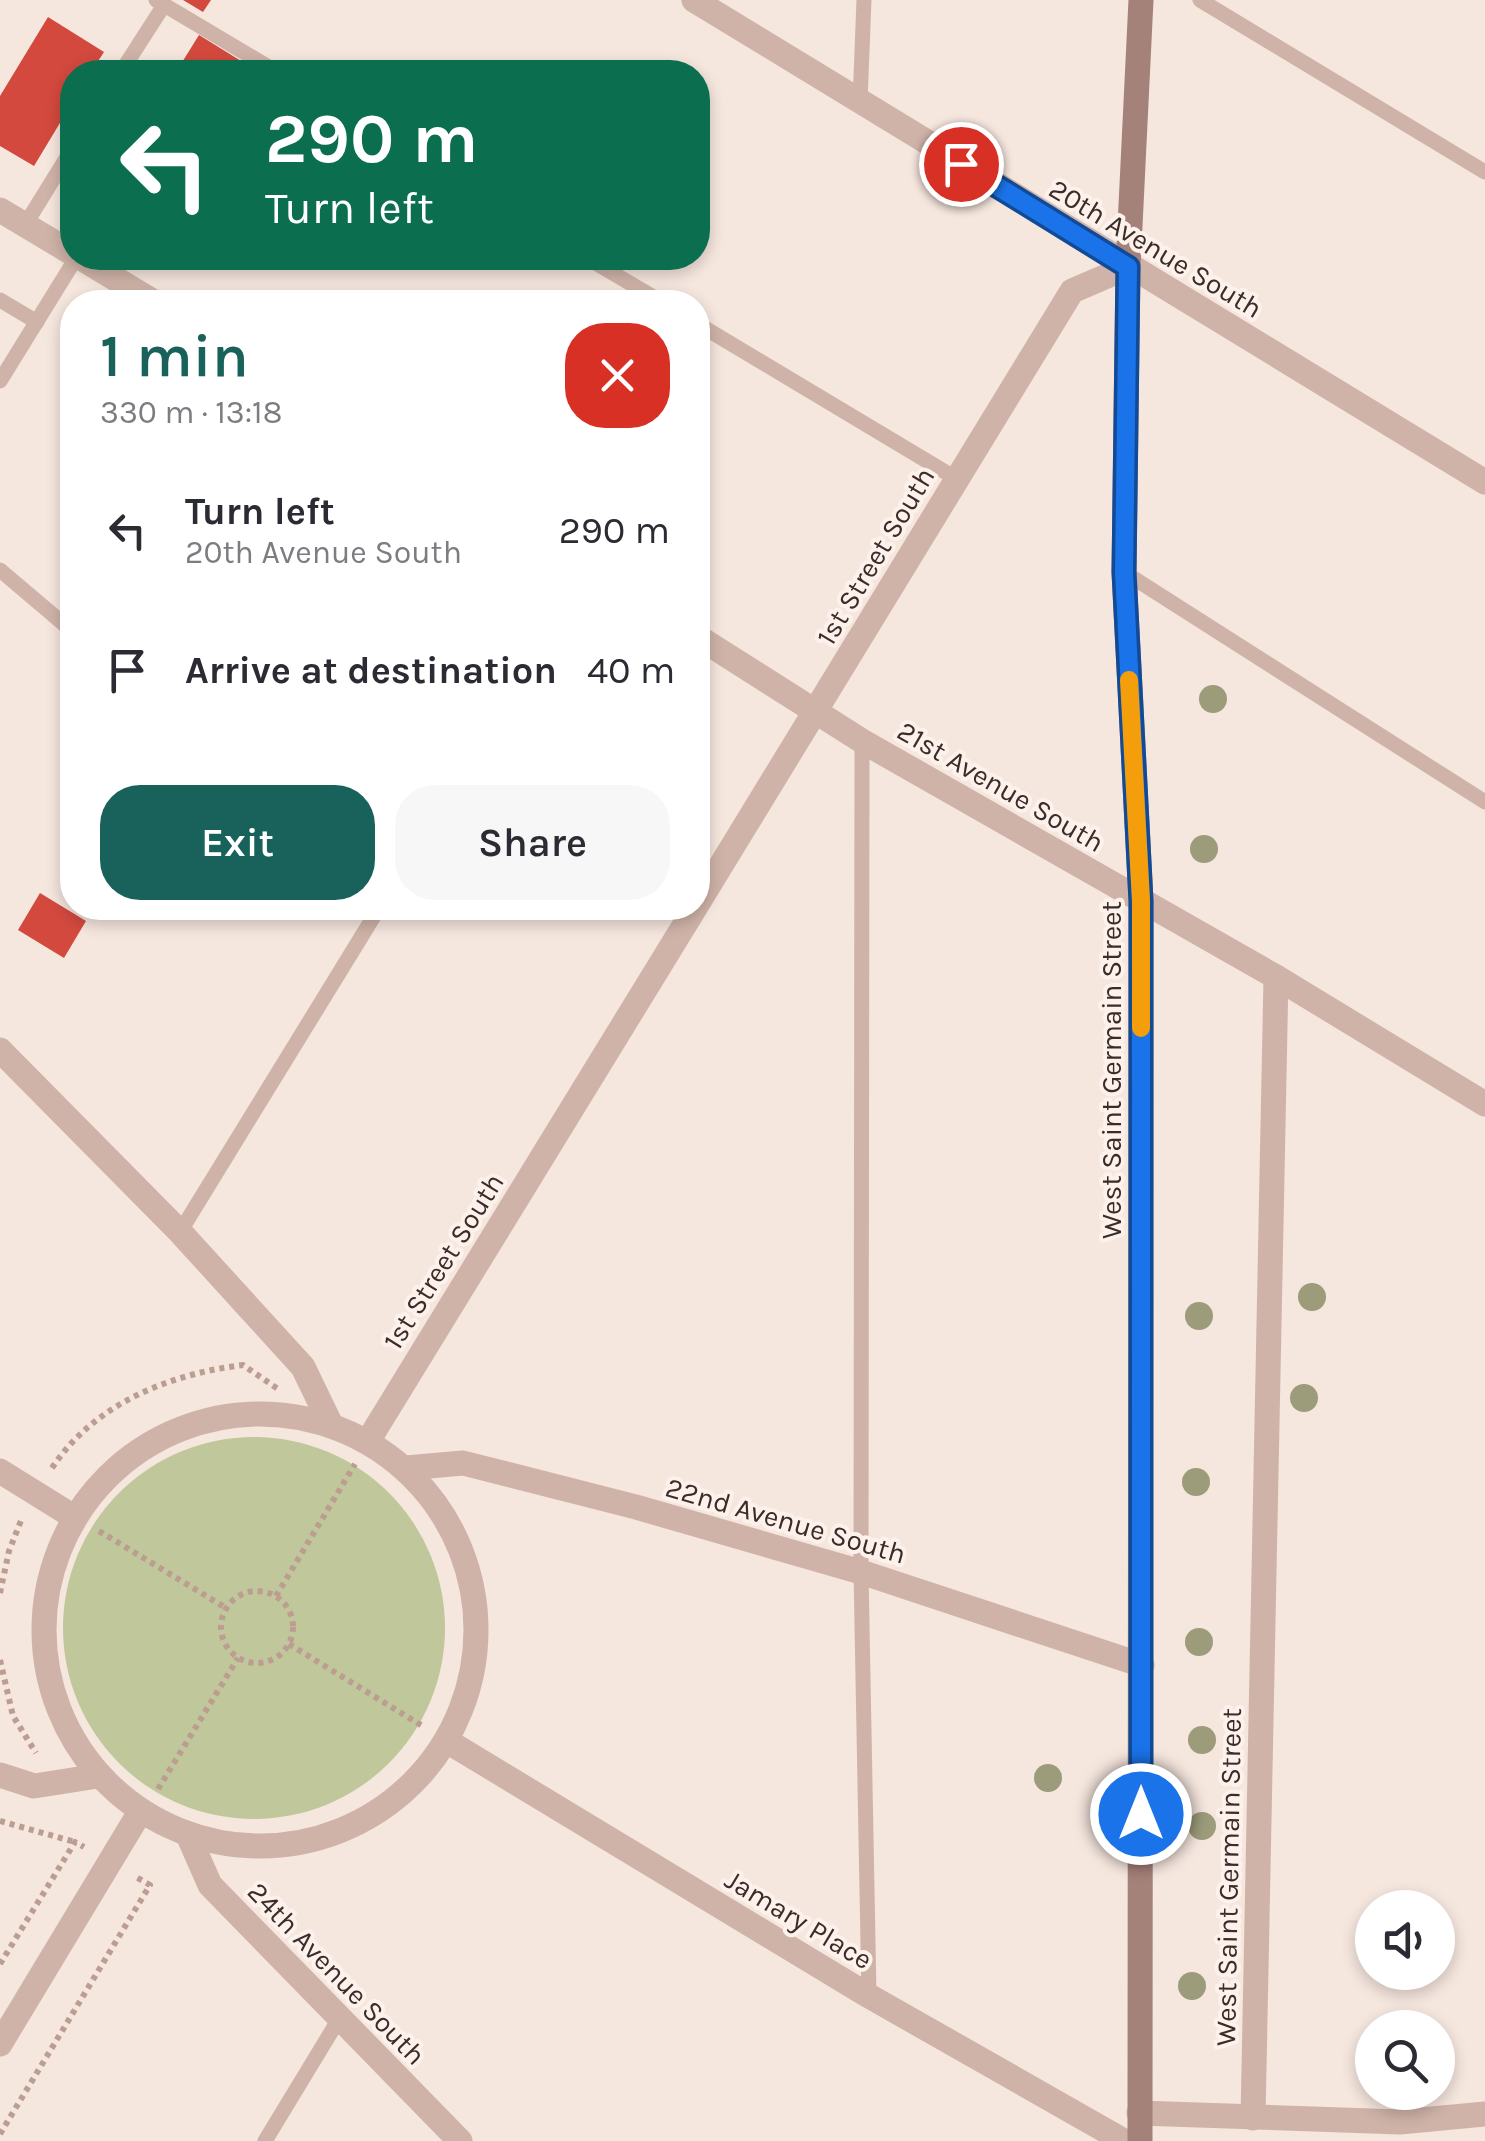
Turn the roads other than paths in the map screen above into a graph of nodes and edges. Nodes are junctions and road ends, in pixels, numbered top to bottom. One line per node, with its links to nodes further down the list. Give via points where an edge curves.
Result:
1 (694, 0): 8 (street, 20th Avenue South)
2 (864, 0): 8 (lane)
3 (1141, 0): 14 (street, West Saint Germain Street)
4 (1200, 0): 10 (lane)
5 (160, 2): 6 (lane); 7 (lane)
6 (128, 60)
7 (257, 60)
8 (860, 102): 14 (street, 20th Avenue South)
9 (60, 168): 12 (lane)
10 (1485, 172)
11 (0, 210): 12 (street)
12 (25, 225): 13 (street)
13 (60, 246)
14 (1128, 267): 24 (street, 1st Street South, via 1072,291); 25 (street, 20th Avenue South); 27 (street, West Saint Germain Street)
15 (68, 270): 21 (lane)
16 (100, 270): 18 (street)
17 (607, 270): 19 (lane)
18 (134, 290)
19 (642, 290)
20 (0, 300): 21 (lane)
21 (36, 322): 23 (lane)
22 (710, 331): 24 (lane)
23 (0, 382)
24 (957, 479): 30 (street, 1st Street South)
25 (1485, 482)
26 (0, 570): 28 (lane)
27 (1124, 572): 32 (lane); 34 (street, West Saint Germain Street)
28 (60, 621)
29 (710, 644): 30 (street, 21st Avenue South)
30 (816, 710): 31 (street, 21st Avenue South); 33 (street, 1st Street South)
31 (862, 741): 34 (street, 21st Avenue South); 46 (lane)
32 (1485, 802)
33 (710, 882)
34 (1141, 901): 37 (street, 21st Avenue South); 47 (street, West Saint Germain Street)
35 (372, 920): 40 (lane)
36 (687, 920): 42 (street, 1st Street South)
37 (1276, 977): 39 (street, 21st Avenue South); 58 (street, West Saint Germain Street)
38 (0, 1050): 40 (street)
39 (1485, 1104)
40 (180, 1232): 41 (street, via 304,1368)
41 (330, 1424): 42 (street); 45 (street, via 258,1412 186,1425 123,1462)
42 (368, 1441): 43 (street)
43 (406, 1468): 46 (street, 22nd Avenue South, via 463,1463); 48 (street, via 451,1526 475,1597 473,1672)
44 (0, 1471): 45 (street)
45 (74, 1517): 50 (street, via 48,1581 43,1650 60,1718)
46 (861, 1572): 47 (street, 22nd Avenue South); 53 (lane)
47 (1142, 1665): 56 (street, West Saint Germain Street)
48 (446, 1741): 52 (street, via 398,1797 334,1834 261,1847); 53 (street, Jamary Place)
49 (0, 1775): 50 (street, via 34,1786)
50 (98, 1776): 51 (street)
51 (140, 1812): 52 (street); 55 (street)
52 (188, 1835): 54 (street, 24th Avenue South, via 210,1885)
53 (869, 1996): 61 (street, Jamary Place)
54 (340, 2019): 59 (lane); 60 (street, 24th Avenue South)
55 (0, 2044)
56 (1139, 2113): 58 (street); 62 (street, West Saint Germain Street)
57 (1485, 2114): 58 (street, via 1400,2122)
58 (1253, 2118)
59 (264, 2141)
60 (460, 2141)
61 (1124, 2141)
62 (1140, 2141)

